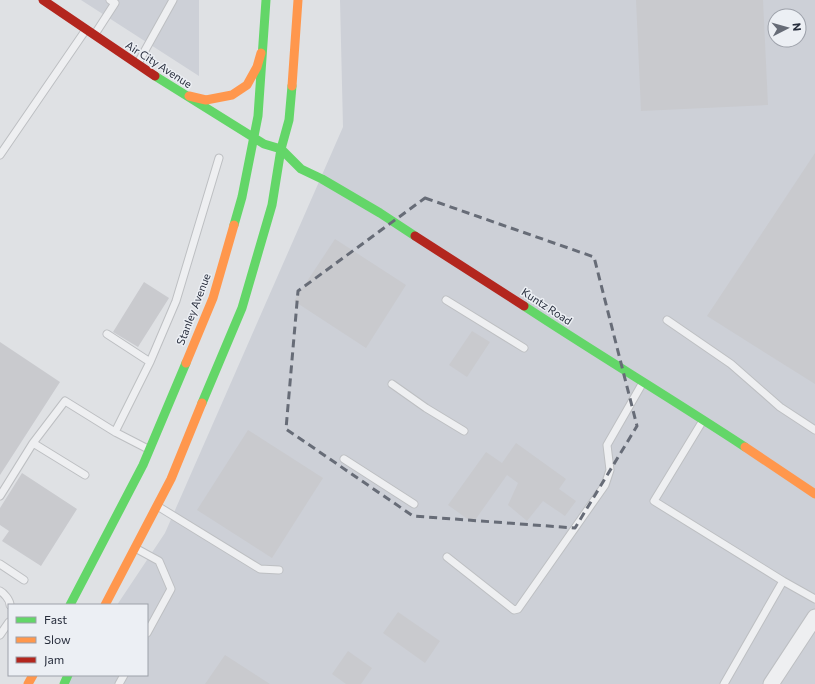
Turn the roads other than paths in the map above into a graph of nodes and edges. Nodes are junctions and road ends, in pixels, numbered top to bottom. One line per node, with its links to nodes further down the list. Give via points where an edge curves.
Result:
1 (43, 0): 6 (main road, Air City Avenue)
2 (110, 0): 7 (lane, via 115,3)
3 (173, 0): 9 (lane)
4 (266, 0): 8 (main road, Stanley Avenue)
5 (298, 0): 13 (main road, via 289,120)
6 (86, 30): 7 (main road, Air City Avenue); 14 (lane)
7 (94, 35): 9 (main road, Air City Avenue)
8 (264, 43): 10 (main road, via 257,67 247,85 232,95 206,100); 11 (main road, Stanley Avenue)
9 (137, 64): 10 (main road, Air City Avenue)
10 (184, 96): 11 (main road, Air City Avenue)
11 (254, 138): 12 (main road, Air City Avenue); 28 (main road, Stanley Avenue, via 242,197 213,298)
12 (264, 144): 13 (main road, Kuntz Road)
13 (281, 149): 21 (main road, Kuntz Road, via 301,169 380,213); 34 (main road, via 272,205 242,308 171,479)
14 (0, 155)
15 (219, 158): 20 (lane, via 176,301)
16 (446, 300): 19 (lane)
17 (667, 320): 24 (lane, via 731,364 780,406)
18 (107, 334): 20 (lane)
19 (524, 348)
20 (150, 362): 26 (lane)
21 (644, 382): 23 (main road, Kuntz Road); 36 (lane, via 607,445 610,470 605,486 518,609 514,610)
22 (392, 384): 25 (lane)
23 (703, 420): 31 (main road, Kuntz Road); 40 (lane, via 654,501)
24 (815, 430)
25 (464, 431)
26 (115, 432): 27 (lane, via 65,400); 28 (lane)
27 (33, 443): 30 (lane); 32 (lane)
28 (150, 450): 44 (main road, Stanley Avenue)
29 (344, 460): 33 (lane)
30 (85, 475)
31 (815, 494)
32 (0, 496)
33 (414, 504)
34 (157, 506): 35 (main road); 38 (lane, via 260,569)
35 (135, 548): 45 (main road); 48 (lane, via 159,562 171,589)
36 (446, 557)
37 (0, 564): 39 (lane)
38 (279, 570)
39 (24, 580)
40 (782, 581): 42 (lane); 50 (lane)
41 (0, 591): 43 (lane)
42 (815, 599)
43 (10, 604)
44 (71, 604)
45 (106, 604)
46 (815, 617): 51 (street)
47 (8, 623): 49 (lane)
48 (148, 631)
49 (0, 635)
50 (724, 684)
51 (772, 684)

